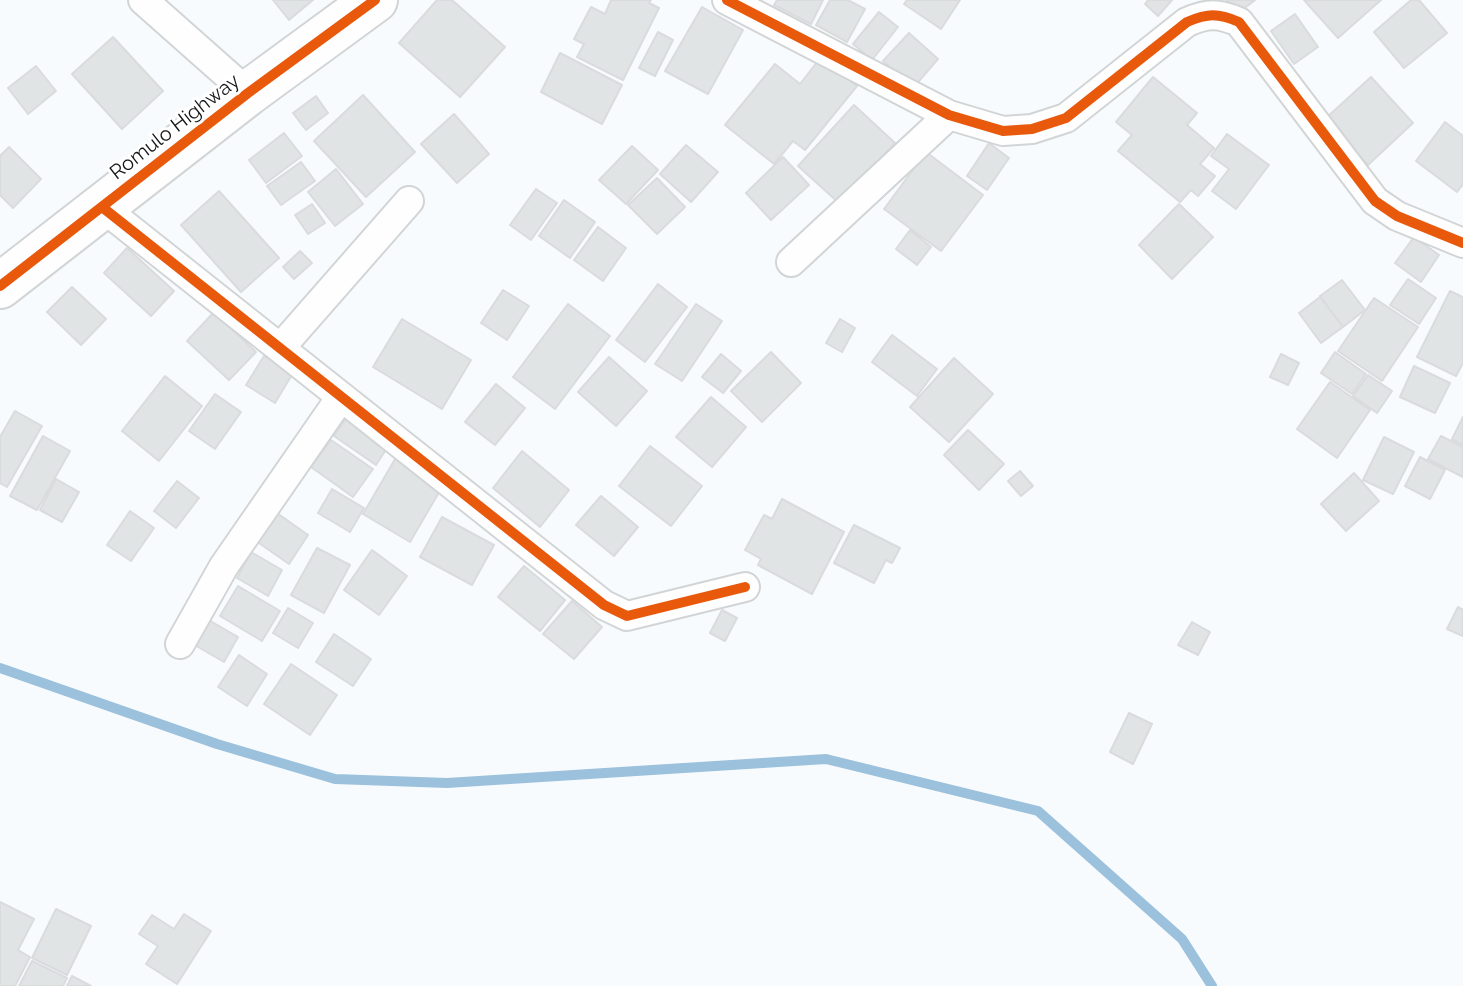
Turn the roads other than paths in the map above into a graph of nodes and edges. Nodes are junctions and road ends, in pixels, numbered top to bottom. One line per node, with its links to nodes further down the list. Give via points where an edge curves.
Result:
1 (143, 0): 4 (street)
2 (375, 0): 4 (highway, Romulo Highway)
3 (727, 0): 5 (street)
4 (248, 93): 7 (highway, Romulo Highway)
5 (949, 115): 8 (street, via 1003,131 1066,118 1187,22 1206,13 1221,14 1239,22 1375,201 1397,216); 9 (street)
6 (409, 201): 11 (street)
7 (102, 207): 10 (highway, Romulo Highway); 11 (street)
8 (1463, 243)
9 (791, 262)
10 (0, 286)
11 (281, 347): 12 (street)
12 (341, 397): 13 (street, via 604,605 627,616); 14 (street, via 224,566)
13 (745, 587)
14 (180, 644)

